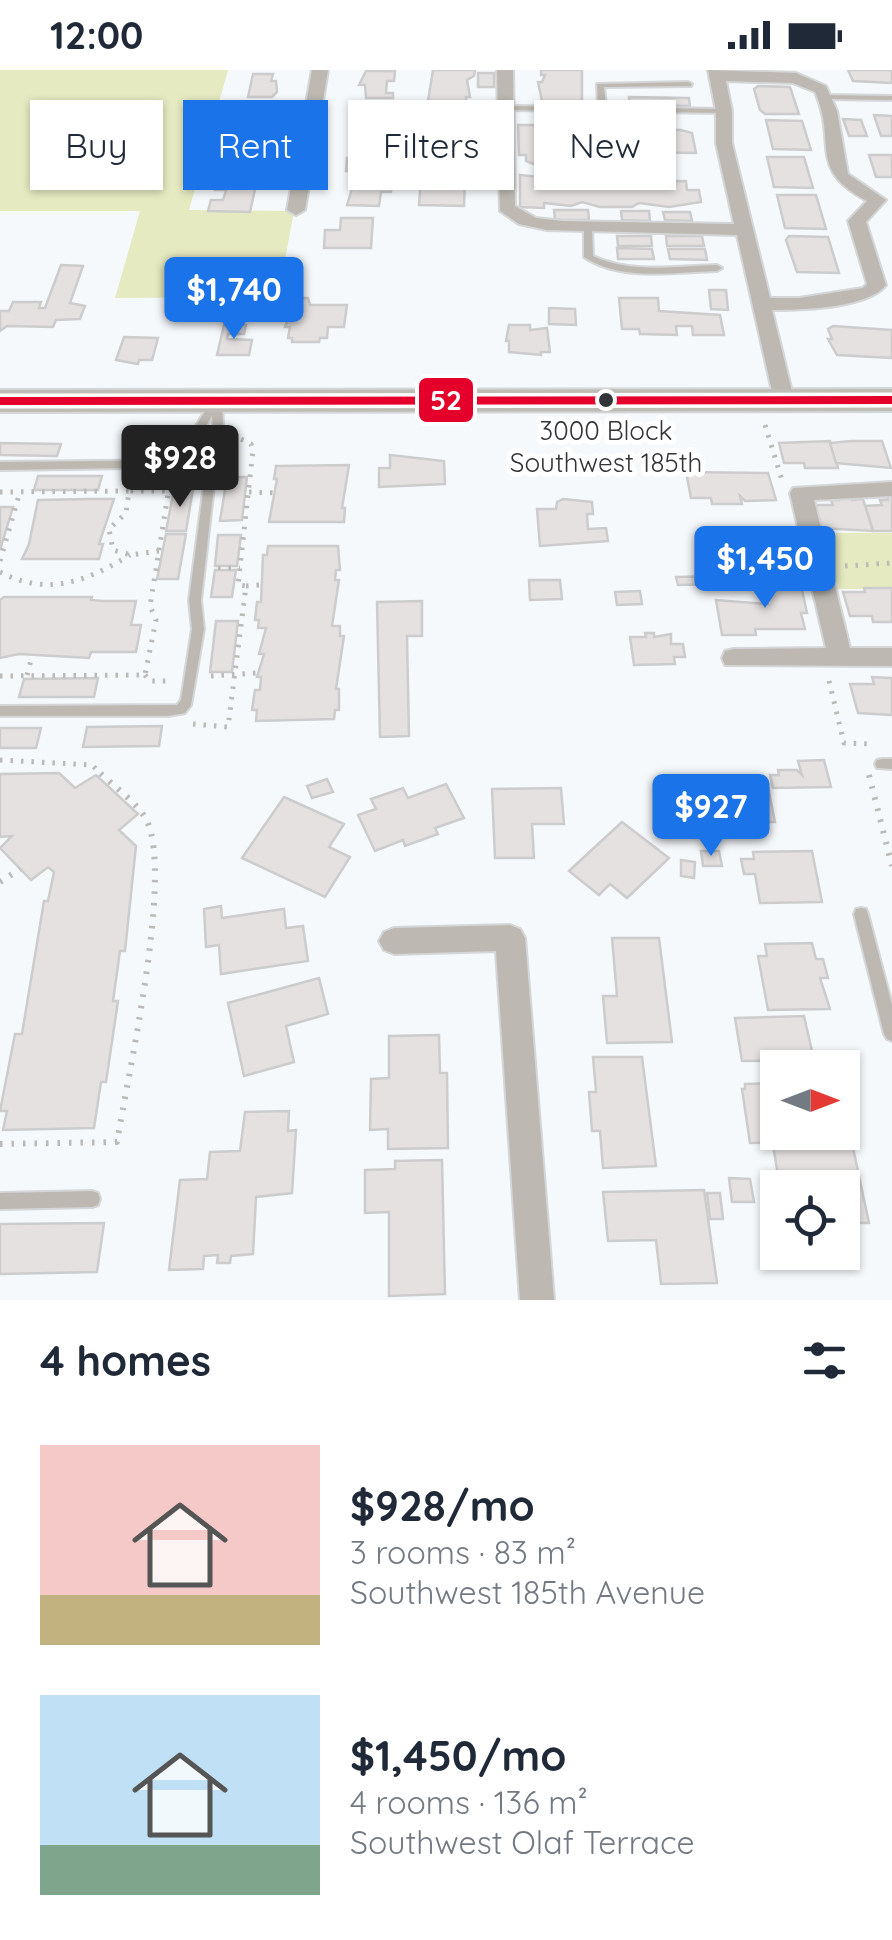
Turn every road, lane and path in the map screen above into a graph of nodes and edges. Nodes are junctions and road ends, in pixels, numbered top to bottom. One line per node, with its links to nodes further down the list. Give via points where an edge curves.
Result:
1 (320, 70): 13 (street)
2 (505, 70): 7 (street)
3 (716, 73): 5 (street, via 796,78 815,84); 10 (street)
4 (688, 84): 8 (lane, via 604,84)
5 (826, 97): 6 (lane); 12 (street, via 837,171 845,182)
6 (892, 98)
7 (505, 100)
8 (601, 100)
9 (676, 110): 10 (lane)
10 (724, 111): 15 (street, via 724,143)
11 (506, 190): 14 (street, via 506,207 517,218)
12 (885, 200): 17 (street, via 856,222 877,284 869,293)
13 (296, 210)
14 (588, 227): 15 (street); 16 (lane, via 589,257 595,261)
15 (744, 230): 17 (street)
16 (717, 268)
17 (762, 304): 19 (street)
18 (0, 400): 21 (main road)
19 (772, 400): 20 (main road); 21 (main road); 32 (path, via 778,478)
20 (892, 400)
21 (219, 417): 22 (lane, via 219,450); 22 (lane, via 196,434 193,450); 31 (path, via 251,444)
22 (205, 463): 23 (lane); 52 (lane, via 210,477 195,600 198,629 188,701)
23 (173, 464): 24 (lane); 28 (path)
24 (28, 465): 25 (lane); 30 (path)
25 (0, 466)
26 (892, 490): 32 (street)
27 (129, 491): 28 (path); 30 (path); 35 (path, via 126,513 107,528 113,550)
28 (169, 491): 34 (path)
29 (0, 492): 30 (path)
30 (20, 492): 36 (path)
31 (248, 492): 33 (path); 40 (path, via 238,586)
32 (805, 492): 38 (street)
33 (276, 493)
34 (160, 550): 35 (path); 50 (path, via 145,675)
35 (131, 555): 42 (path)
36 (0, 561)
37 (892, 563): 38 (path)
38 (818, 570): 45 (street)
39 (0, 572): 42 (path)
40 (246, 586): 41 (path); 51 (path)
41 (260, 586)
42 (52, 590): 43 (path)
43 (50, 598)
44 (32, 656): 50 (path)
45 (832, 657): 46 (street); 47 (street); 54 (path, via 844,743)
46 (892, 657)
47 (734, 658)
48 (258, 673): 51 (path)
49 (0, 676): 50 (path)
50 (26, 676)
51 (234, 676): 52 (path, via 228,727 196,728)
52 (180, 709): 53 (lane)
53 (0, 711)
54 (876, 744)
55 (0, 760): 63 (path, via 92,765 145,817 154,842 152,921 117,1142)
56 (887, 764): 57 (path, via 871,770 868,783)
57 (892, 866)
58 (20, 869): 59 (path)
59 (0, 882)
60 (861, 914): 62 (lane)
61 (394, 941): 66 (street, via 510,938)
62 (892, 1034)
63 (0, 1144)
64 (92, 1200): 65 (lane)
65 (0, 1201)
66 (536, 1300)

